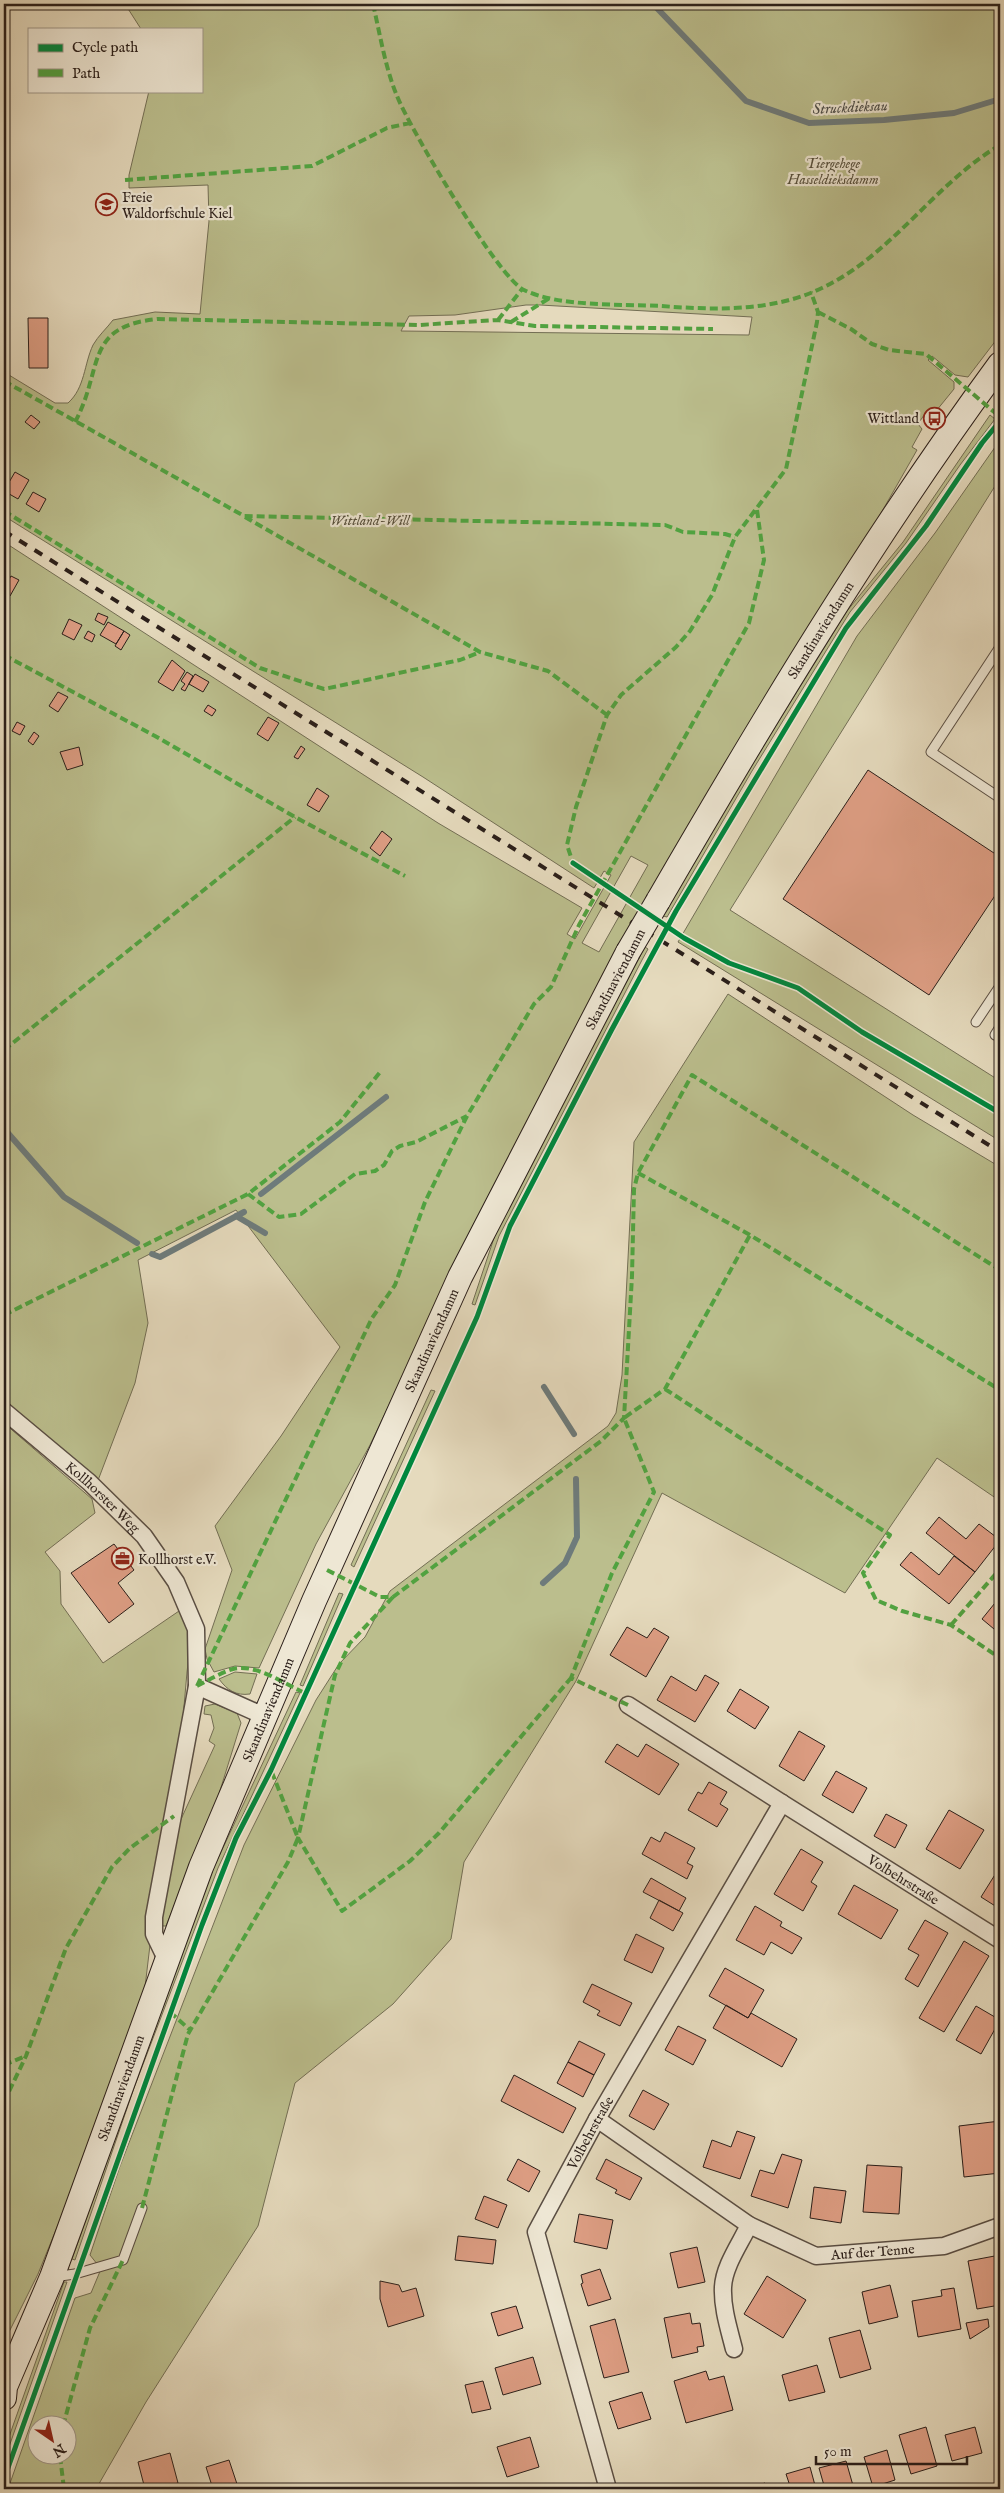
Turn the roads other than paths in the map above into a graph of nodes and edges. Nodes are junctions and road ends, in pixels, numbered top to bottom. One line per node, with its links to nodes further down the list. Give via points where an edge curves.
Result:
1 (1000, 364): 9 (main road, Skandinaviendamm, bridge, via 877,543 766,716 628,952 460,1277 370,1471)
2 (1000, 646): 3 (lane, via 931,752)
3 (1000, 798)
4 (1000, 986): 5 (lane)
5 (976, 1022)
6 (4, 1411): 7 (street, Kollhorster Weg, via 128,1518 158,1554 176,1582 196,1629)
7 (197, 1686): 9 (street); 12 (street, Kollhorster Weg, via 154,1917 154,1934)
8 (628, 1705): 10 (street, Volbehrstraße)
9 (264, 1716): 12 (main road, Skandinaviendamm)
10 (782, 1803): 11 (street, Volbehrstraße); 13 (street, Volbehrstraße)
11 (1000, 1940)
12 (166, 1960): 17 (main road, Skandinaviendamm)
13 (597, 2119): 15 (street, Auf der Tenne); 20 (street, Volbehrstraße, via 536,2232)
14 (142, 2208): 17 (lane, via 123,2260 76,2274)
15 (749, 2225): 16 (street, Auf der Tenne, via 816,2256 944,2246); 18 (street, via 728,2267 723,2285 724,2307)
16 (1000, 2226)
17 (52, 2277): 19 (main road, Skandinaviendamm)
18 (734, 2349)
19 (4, 2391)
20 (608, 2489)

